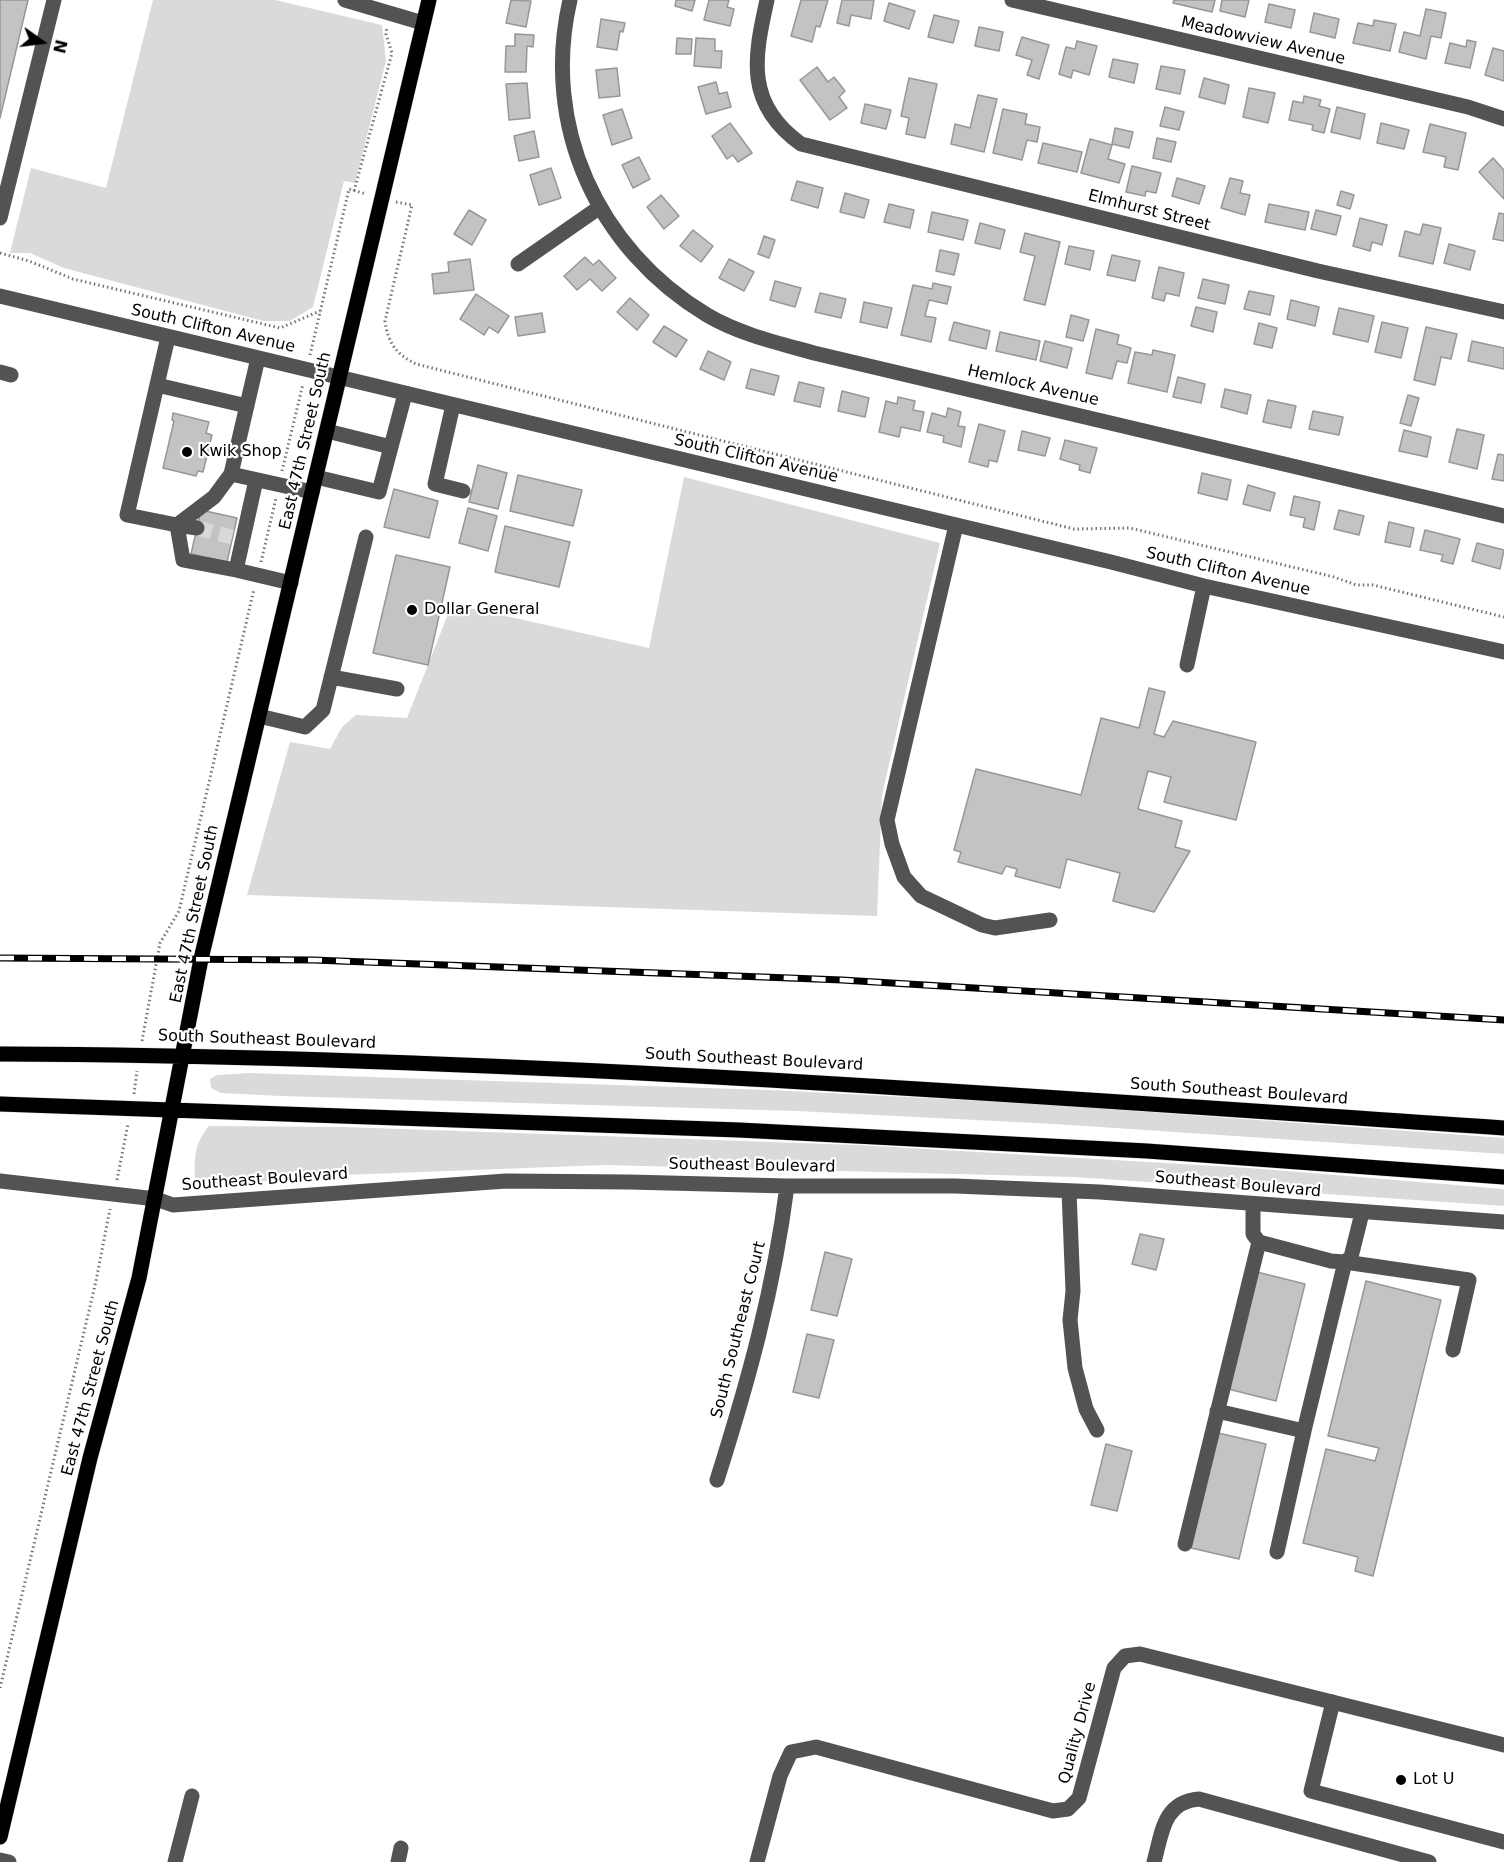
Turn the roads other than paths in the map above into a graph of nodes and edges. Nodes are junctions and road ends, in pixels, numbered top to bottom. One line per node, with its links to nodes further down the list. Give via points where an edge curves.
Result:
1 (54, 0): 10 (street)
2 (429, 0): 7 (main road, East 47th Street South)
3 (570, 0): 9 (street, Hemlock Avenue, via 561,47 564,108 573,147)
4 (767, 0): 13 (street, Elmhurst Street, via 757,47 756,71 762,93 789,135 810,147)
5 (1012, 0): 8 (street, Meadowview Avenue, via 1468,107)
6 (355, 1): 7 (street)
7 (423, 23): 16 (main road, East 47th Street South)
8 (1504, 119)
9 (600, 207): 11 (street); 27 (street, Hemlock Avenue, via 625,243 672,291 709,316 765,339)
10 (0, 218)
11 (518, 264)
12 (0, 297): 14 (street, South Clifton Avenue)
13 (1504, 312)
14 (168, 337): 15 (street, South Clifton Avenue); 17 (street)
15 (258, 358): 16 (street, South Clifton Avenue); 20 (street)
16 (339, 378): 18 (street, South Clifton Avenue); 21 (main road, East 47th Street South)
17 (157, 385): 20 (street); 28 (street, via 127,515)
18 (405, 393): 19 (street, South Clifton Avenue); 22 (street)
19 (453, 405): 26 (street, via 435,484); 29 (street, South Clifton Avenue)
20 (247, 406): 23 (street)
21 (327, 431): 22 (street); 25 (main road, East 47th Street South)
22 (391, 447): 25 (street, via 379,492)
23 (231, 474): 24 (street); 28 (street, via 214,497)
24 (256, 480): 25 (street); 32 (street, via 238,538)
25 (314, 484): 33 (main road, East 47th Street South)
26 (463, 491)
27 (1504, 516)
28 (177, 525): 30 (street); 32 (street, via 183,560)
29 (956, 525): 34 (street, South Clifton Avenue); 40 (street, via 886,820 904,877 921,896 995,928)
30 (197, 528)
31 (366, 537): 37 (street)
32 (237, 570): 33 (street)
33 (291, 582): 39 (main road, East 47th Street South)
34 (1204, 586): 35 (street, South Clifton Avenue); 36 (street)
35 (1504, 652)
36 (1186, 665)
37 (331, 677): 38 (street); 39 (street, via 323,710 305,727)
38 (397, 689)
39 (259, 716): 42 (main road, East 47th Street South, via 201,959)
40 (1050, 920)
41 (0, 1054): 42 (main road, South Southeast Boulevard)
42 (184, 1056): 44 (main road, East 47th Street South); 45 (main road, South Southeast Boulevard, via 771,1078)
43 (0, 1104): 44 (main road)
44 (174, 1112): 46 (main road, via 739,1130 1147,1151); 50 (main road, East 47th Street South)
45 (1504, 1128)
46 (1504, 1177)
47 (0, 1181): 50 (street, Southeast Boulevard)
48 (787, 1186): 49 (street, Southeast Boulevard); 50 (street, Southeast Boulevard, via 506,1181 173,1205); 60 (street, South Southeast Court, via 777,1261 764,1317)
49 (1069, 1191): 51 (street, Southeast Boulevard); 58 (street, via 1070,1320 1075,1368 1086,1409)
50 (156, 1199): 66 (main road, East 47th Street South, via 140,1278 49,1622)
51 (1253, 1204): 52 (street, Southeast Boulevard); 54 (street, via 1253,1234)
52 (1362, 1213): 53 (street, Southeast Boulevard); 55 (street, via 1356,1245)
53 (1504, 1222)
54 (1259, 1242): 55 (street); 57 (street)
55 (1346, 1262): 56 (street, via 1469,1280); 59 (street)
56 (1453, 1350)
57 (1217, 1411): 59 (street); 61 (street)
58 (1097, 1430)
59 (1304, 1431): 62 (street)
60 (717, 1480)
61 (1185, 1544)
62 (1277, 1552)
63 (1333, 1702): 64 (street, Quality Drive); 67 (street, via 1311,1791); 71 (street, Quality Drive, via 1140,1654 1125,1656 1114,1668 1079,1798 1068,1809 1053,1811 816,1747 791,1752 780,1776)
64 (1504, 1745)
65 (192, 1796): 70 (street)
66 (0, 1836)
67 (1504, 1842)
68 (0, 1860): 69 (street)
69 (9, 1862)
70 (175, 1862)
71 (757, 1862)
72 (1154, 1862): 73 (street, via 1166,1820 1175,1807 1185,1800 1199,1799)
73 (1429, 1862)

